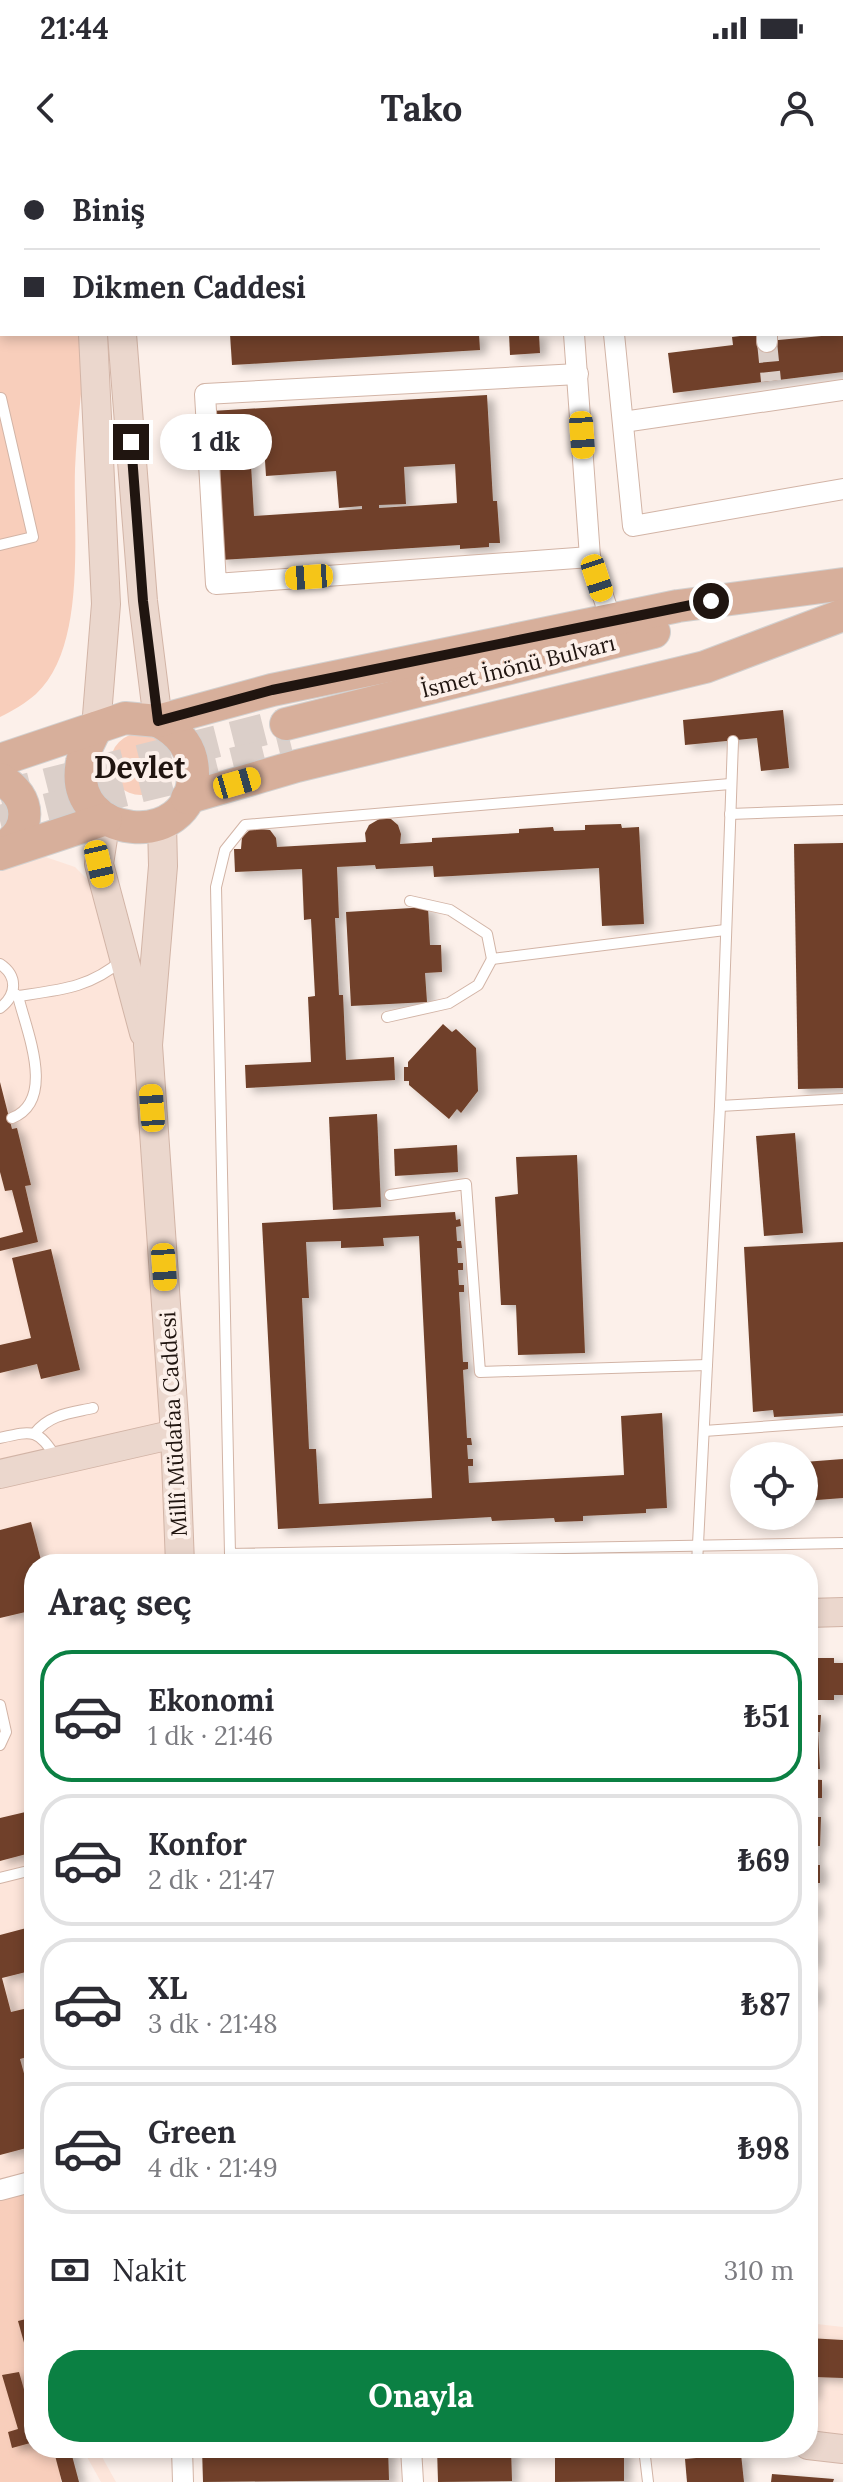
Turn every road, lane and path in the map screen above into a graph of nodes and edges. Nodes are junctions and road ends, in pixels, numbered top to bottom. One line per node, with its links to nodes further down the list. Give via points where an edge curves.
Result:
1 (93, 336): 16 (main road, via 106,604)
2 (122, 336): 15 (main road)
3 (574, 336): 5 (street)
4 (614, 336): 8 (street)
5 (578, 374): 11 (street); 11 (street, via 205,394 216,584)
6 (843, 390): 8 (street, via 773,390)
7 (1, 398): 10 (lane, via 33,537)
8 (623, 422): 9 (street, via 633,526)
9 (843, 489)
10 (0, 545)
11 (590, 557): 14 (street)
12 (843, 584): 13 (main road, İsmet İnönü Bulvarı, via 289,736); 14 (main road)
13 (843, 614): 21 (main road, via 705,667 297,766)
14 (611, 620): 15 (main road, via 272,690)
15 (158, 721): 16 (main road, via 125,718); 21 (main road, via 173,729 189,750 193,781)
16 (96, 728): 18 (main road); 24 (main road, via 81,780 85,796)
17 (733, 741): 20 (lane)
18 (0, 760)
19 (0, 779): 26 (main road, via 15,789 25,812 19,835)
20 (730, 784): 23 (lane); 50 (lane, via 245,825 225,850 216,887 230,1554)
21 (187, 798): 25 (main road)
22 (843, 810): 23 (lane)
23 (730, 814): 28 (lane)
24 (106, 819): 25 (main road, via 126,828); 26 (main road); 29 (main road, Millî Müdafaa Caddesi, via 99,864)
25 (162, 823): 35 (main road, Millî Müdafaa Caddesi)
26 (0, 852)
27 (410, 901): 30 (lane, via 450,910 487,934)
28 (725, 930): 30 (lane); 37 (lane)
29 (123, 959): 32 (lane, via 89,982); 35 (main road, Millî Müdafaa Caddesi)
30 (492, 959): 34 (lane, via 478,985 449,1003)
31 (0, 964): 32 (lane, via 11,974)
32 (15, 994): 33 (lane); 38 (lane, via 37,1088 28,1108)
33 (0, 1008)
34 (387, 1017)
35 (148, 1045): 45 (main road, Millî Müdafaa Caddesi)
36 (843, 1099): 37 (lane)
37 (720, 1106): 40 (lane)
38 (12, 1118)
39 (390, 1195): 40 (lane, via 466,1184 480,1372)
40 (707, 1365): 43 (lane)
41 (93, 1408): 44 (lane, via 52,1417)
42 (843, 1421): 43 (lane)
43 (704, 1431): 50 (lane)
44 (35, 1433): 46 (lane); 47 (lane)
45 (175, 1434): 47 (main road); 51 (main road, Millî Müdafaa Caddesi)
46 (0, 1438)
47 (58, 1461): 48 (main road)
48 (0, 1474)
49 (843, 1543): 50 (lane)
50 (698, 1547): 52 (lane)
51 (180, 1554)
52 (698, 1554)
53 (843, 1612): 54 (main road)
54 (818, 1613)
55 (0, 1705): 56 (lane, via 6,1732)
56 (0, 1745)
57 (24, 1872): 58 (lane)
58 (0, 1878)
59 (24, 2184): 60 (street)
60 (0, 2190)
61 (818, 2446): 62 (main road)
62 (843, 2449)
63 (182, 2458): 66 (street)
64 (412, 2458): 67 (street)
65 (645, 2458): 68 (lane)
66 (183, 2482)
67 (413, 2482)
68 (648, 2482)

